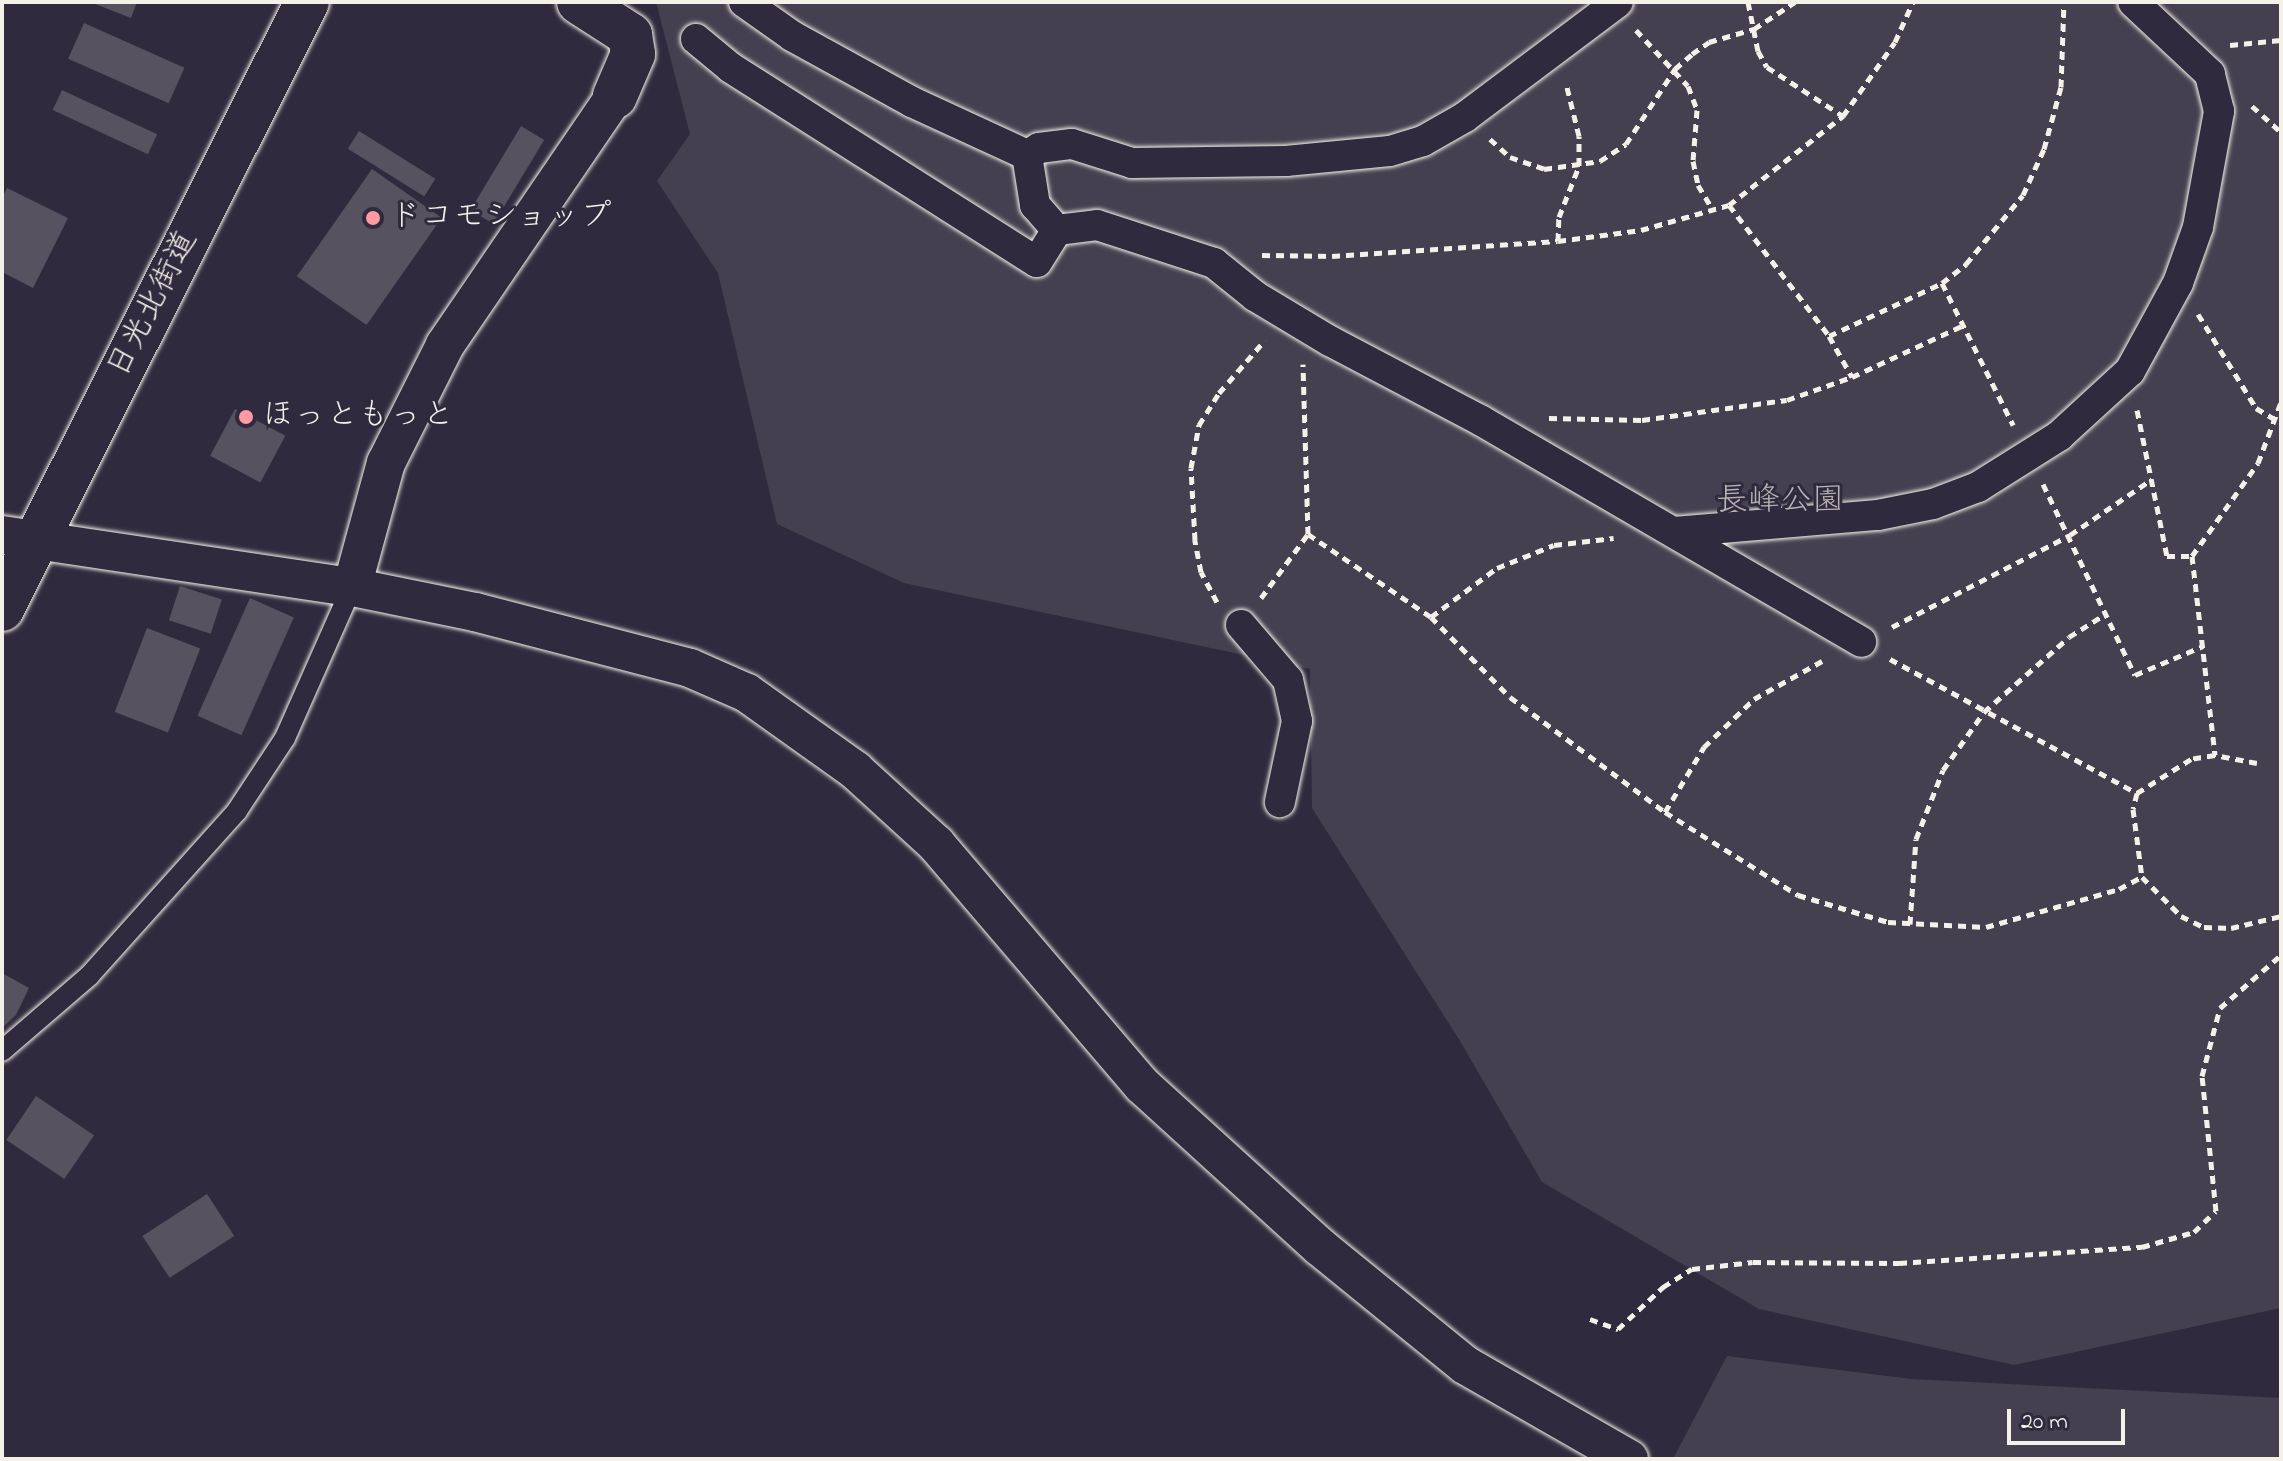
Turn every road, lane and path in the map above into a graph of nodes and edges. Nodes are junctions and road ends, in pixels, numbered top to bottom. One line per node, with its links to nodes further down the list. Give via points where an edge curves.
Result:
1 (307, 2): 35 (main road, 日光北街道)
2 (579, 2): 14 (main road, via 630,35 633,54)
3 (744, 2): 17 (street, via 792,36 912,102)
4 (1748, 2): 10 (path)
5 (1795, 2): 10 (path)
6 (1913, 2): 15 (path, via 1895,42)
7 (2064, 2): 27 (path, via 2061,87 2044,149 2023,195 1966,264 1942,283)
8 (2133, 2): 24 (street, via 2210,74 2219,111 2198,227)
9 (1617, 3): 12 (street); 13 (path)
10 (1754, 29): 13 (path, via 1709,42); 15 (path, via 1767,67)
11 (696, 39): 21 (street, via 731,68 1037,262)
12 (1555, 49): 16 (street); 18 (path, via 1579,136)
13 (1675, 69): 18 (path, via 1626,144 1600,161); 20 (path, via 1697,110 1693,161 1698,185)
14 (615, 96): 37 (street, via 445,345 386,463)
15 (1843, 116): 19 (path)
16 (1465, 117): 17 (street, via 1423,141 1390,151 1286,161 1132,163 1072,144); 18 (path, via 1510,157 1544,169)
17 (1027, 155): 21 (street, via 1035,205)
18 (1579, 166): 22 (path, via 1559,217)
19 (1729, 205): 20 (path); 27 (path)
20 (1713, 210): 22 (path, via 1641,230)
21 (1057, 230): 23 (street, via 1097,225)
22 (1558, 241): 23 (path, via 1332,256 1256,255)
23 (1214, 263): 25 (street)
24 (2178, 283): 28 (street); 32 (path, via 2256,408)
25 (1293, 319): 31 (street); 34 (path); 41 (path, via 1219,393 1199,425 1191,468 1201,572 1218,603)
26 (1962, 326): 29 (path)
27 (1829, 336): 29 (path)
28 (2130, 371): 33 (street, via 2059,436 1978,487 1933,504 1878,515); 36 (path, via 2167,556)
29 (1852, 377): 31 (path, via 1787,400 1705,415)
30 (2281, 402): 32 (path)
31 (1480, 420): 33 (street, via 1622,507)
32 (2278, 421): 36 (path, via 2258,463)
33 (1674, 532): 40 (path, via 1554,545 1497,568); 42 (street)
34 (1308, 534): 40 (path); 41 (path)
35 (19, 537): 37 (street); 38 (main road, 日光北街道)
36 (2192, 556): 43 (path)
37 (352, 587): 54 (lane, via 285,738 237,811 89,976); 56 (street, via 475,612 690,668 747,693 855,770 936,844 1143,1086 1320,1247 1465,1365)
38 (2, 609)
39 (2104, 615): 45 (path, via 2069,637)
40 (1431, 617): 52 (path, via 1510,697 1665,812 1798,895)
41 (1241, 625): 49 (street, via 1288,680 1297,721)
42 (1861, 642): 45 (path)
43 (2203, 646): 44 (path); 46 (path)
44 (2135, 675)
45 (1984, 712): 48 (path); 52 (path, via 1943,770 1926,807 1916,839)
46 (2215, 755): 47 (path); 48 (path, via 2174,765)
47 (2257, 763)
48 (2137, 793): 50 (path, via 2133,809)
49 (1280, 802)
50 (2142, 877): 51 (path, via 2181,916 2204,927 2231,928); 52 (path, via 2119,889 1986,927)
51 (2281, 916)
52 (1910, 924)
53 (2281, 955): 55 (path, via 2220,1008 2202,1076 2216,1211 2194,1232 2142,1247 1899,1263 1753,1262 1692,1269 1663,1287 1618,1329)
54 (2, 1051)
55 (1590, 1319)
56 (1629, 1459)

